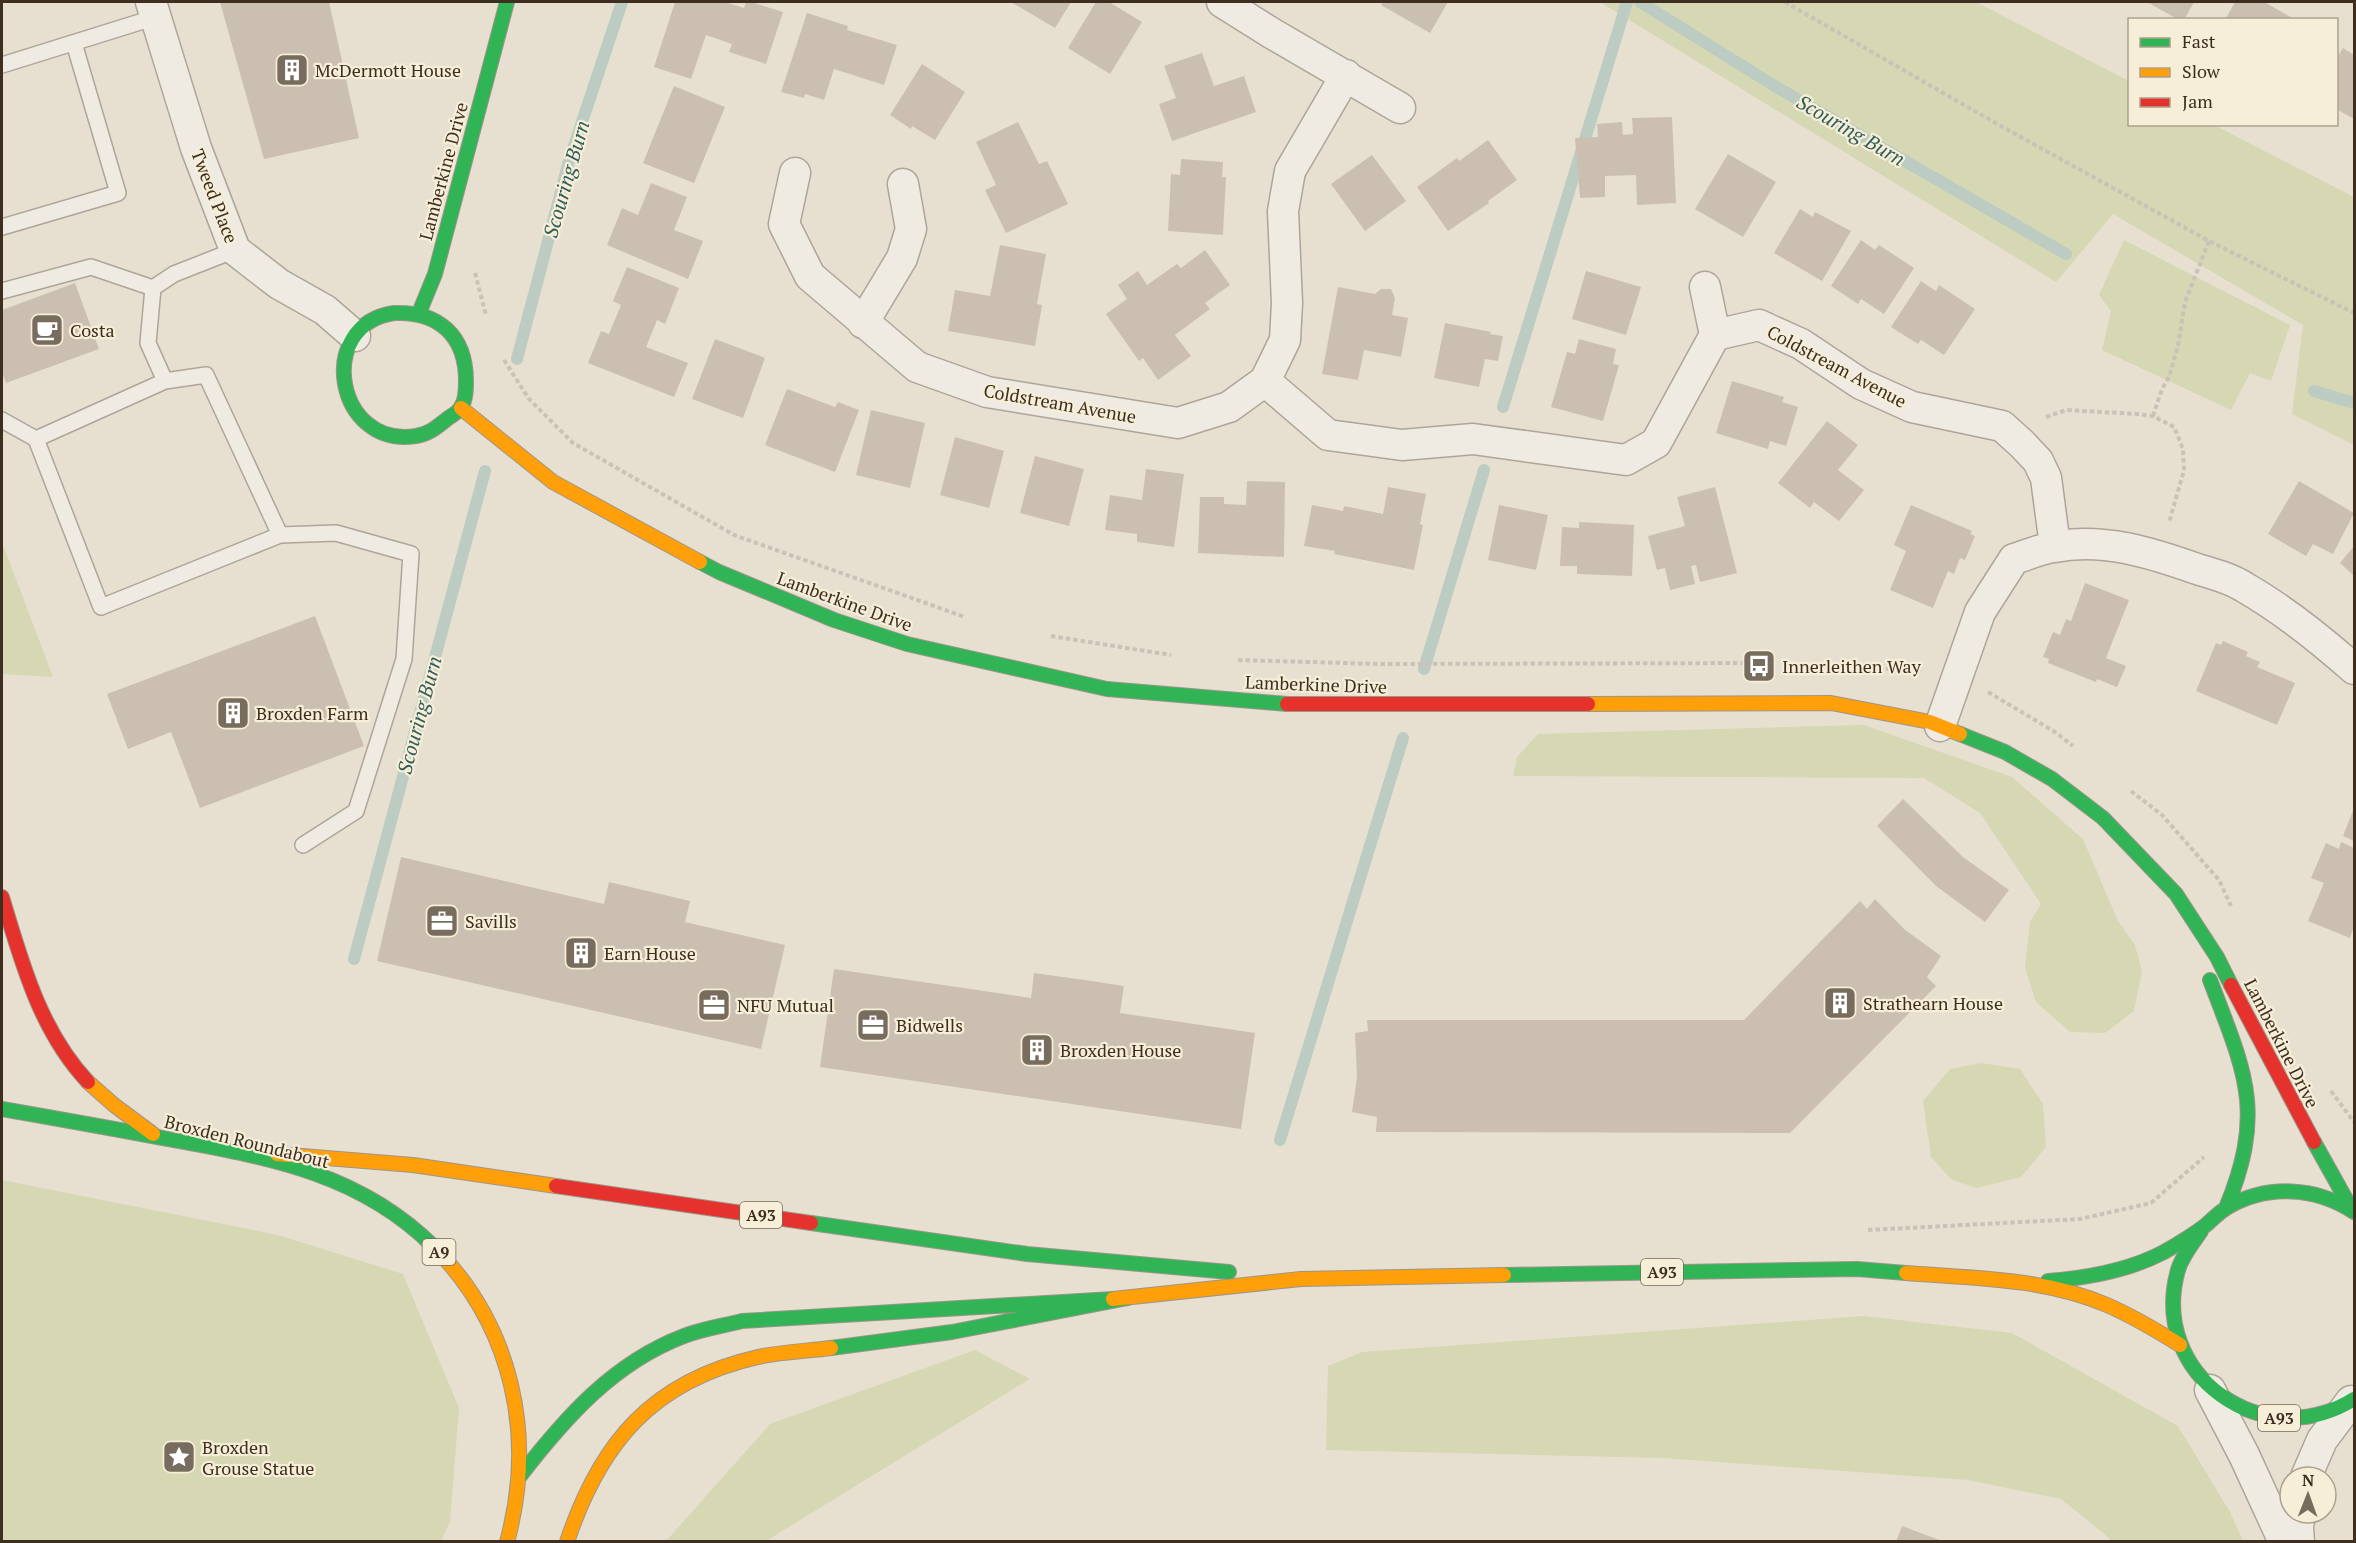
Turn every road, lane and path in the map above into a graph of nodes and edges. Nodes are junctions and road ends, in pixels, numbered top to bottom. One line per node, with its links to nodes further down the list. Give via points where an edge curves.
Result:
1 (507, 2): 18 (main road, Lamberkine Drive, via 435,274)
2 (1222, 2): 7 (street)
3 (1785, 2): 12 (path)
4 (154, 9): 5 (lane); 13 (street, Tweed Place, via 196,148)
5 (74, 43): 6 (lane); 11 (lane, via 118,193)
6 (2, 65)
7 (1346, 75): 8 (street); 26 (street, Coldstream Avenue, via 1290,171 1283,211 1285,340)
8 (1400, 108)
9 (795, 173): 21 (street, Coldstream Avenue, via 784,224 810,276)
10 (903, 184): 21 (street, via 911,229 902,258)
11 (2, 227)
12 (2209, 241): 19 (path); 28 (path, via 2185,302 2178,346)
13 (235, 250): 16 (lane, via 174,274); 23 (street, Tweed Place, via 279,284 325,310)
14 (475, 272): 20 (path)
15 (1705, 287): 22 (street)
16 (153, 288): 17 (lane, via 91,267); 25 (lane, via 148,343)
17 (2, 291)
18 (419, 313): 23 (main road, via 387,314 364,325); 27 (main road, via 452,332 463,350 467,366)
19 (2355, 313)
20 (488, 322)
21 (863, 322): 26 (street, Coldstream Avenue, via 917,367 987,392 1178,423 1229,407)
22 (1714, 335): 26 (street, via 1656,443 1626,460 1473,439 1402,444 1328,435); 31 (street, Coldstream Avenue, via 1759,325 1801,344 1861,384 1912,407 2002,426)
23 (355, 336): 27 (main road, via 344,357 341,382 353,412 377,432 406,438 430,433)
24 (499, 352): 35 (path, via 529,399 573,443 704,518 734,535)
25 (165, 381): 30 (lane); 32 (lane, via 206,375)
26 (1265, 381)
27 (461, 408): 43 (main road, Lamberkine Drive, via 554,482 719,572 834,620 907,644 1107,689 1293,705 1831,703)
28 (2153, 416): 31 (path, via 2066,410 2042,419); 34 (path, via 2174,427 2183,449 2184,470)
29 (2, 420): 30 (lane)
30 (36, 439): 32 (lane, via 101,606)
31 (2022, 444): 33 (street, Coldstream Avenue, via 2038,461 2046,478)
32 (280, 536): 46 (lane, via 336,532 411,554 404,659 356,811)
33 (2055, 546): 34 (street, via 2099,544); 42 (street, via 2014,559 1980,612)
34 (2159, 555): 41 (street, via 2244,587 2310,631)
35 (968, 618)
36 (1048, 635): 37 (path)
37 (1177, 656)
38 (1236, 660): 39 (path, via 1380,664)
39 (1757, 663)
40 (1848, 667): 42 (path)
41 (2355, 669)
42 (1958, 673): 43 (street); 44 (path, via 2055,732)
43 (1940, 726): 47 (main road, Lamberkine Drive, via 2005,752 2052,779 2103,818)
44 (2082, 753)
45 (2126, 787): 49 (path, via 2162,815 2219,880)
46 (303, 845)
47 (2176, 894): 55 (main road, Lamberkine Drive, via 2217,957); 57 (main road, Lamberkine Drive, via 2243,1072 2249,1112)
48 (2, 897): 54 (main road, A9, via 41,1013 59,1044 105,1098)
49 (2234, 912)
50 (2329, 1088): 52 (path)
51 (2, 1109): 54 (main road, Broxden Roundabout / A9)
52 (2350, 1116): 53 (path); 55 (path)
53 (2355, 1122)
54 (157, 1137): 56 (main road, Broxden Roundabout / A9)
55 (2313, 1141): 59 (main road, Lamberkine Drive)
56 (221, 1149): 62 (main road, A93, via 413,1165 1027,1254); 69 (main road, Broxden Roundabout / A9, via 306,1169 347,1185 385,1206 420,1233 450,1264 476,1299 497,1338 520,1428)
57 (2244, 1153): 58 (main road, Lamberkine Drive, via 2239,1178); 61 (path, via 2212,1151 2151,1203 2080,1219)
58 (2226, 1208): 59 (main road, A93, via 2276,1191 2302,1191); 60 (main road, A93)
59 (2353, 1211)
60 (2203, 1227): 63 (main road, A93, via 2162,1253 2118,1270 2071,1280); 65 (main road, A93, via 2178,1271 2173,1296)
61 (1856, 1231)
62 (1301, 1279): 63 (main road, A93, via 1798,1269); 64 (main road, A93)
63 (2022, 1282): 65 (main road, A93, via 2105,1304)
64 (1128, 1298): 69 (main road, A93, via 742,1321 684,1336 638,1358 592,1392 556,1429); 72 (main road, via 928,1336 756,1358 699,1375 657,1400 625,1430 598,1467)
65 (2180, 1345): 66 (main road, A93)
66 (2210, 1390): 67 (main road, A93, via 2235,1407 2284,1419 2324,1414); 73 (street)
67 (2353, 1400): 68 (street, via 2322,1440)
68 (2311, 1465)
69 (520, 1476): 71 (main road, Broxden Roundabout / A9)
70 (2298, 1525): 74 (street)
71 (509, 1542)
72 (567, 1542)
73 (2284, 1542)
74 (2299, 1542)

